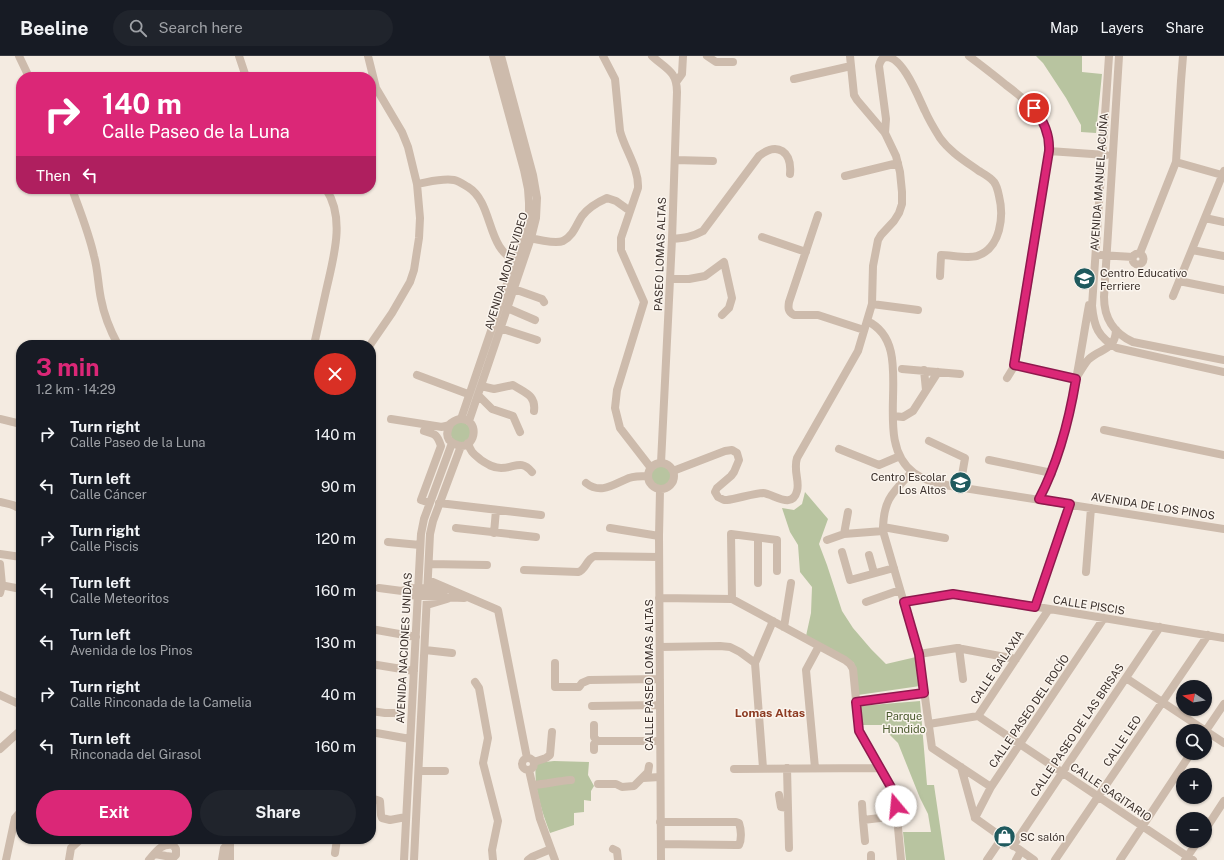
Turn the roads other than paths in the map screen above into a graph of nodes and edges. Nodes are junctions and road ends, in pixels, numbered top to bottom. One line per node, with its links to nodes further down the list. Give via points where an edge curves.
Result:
1 (19, 56): 18 (street)
2 (239, 56): 19 (street)
3 (368, 56): 20 (street)
4 (493, 56): 24 (street, AVENIDA MONTEVIDEO)
5 (501, 56): 24 (street, AVENIDA MONTEVIDEO)
6 (603, 56): 39 (street, via 615,79 620,131 637,174 638,188)
7 (652, 56): 22 (street, via 673,74)
8 (683, 56): 22 (street, PASEO LOMAS ALTAS, via 682,74)
9 (707, 56): 16 (street, via 716,62)
10 (850, 56): 17 (street)
11 (969, 56): 26 (street, via 1034,108 1046,126)
12 (1109, 56): 27 (street, AVENIDA MANUEL ACUÑA)
13 (1118, 56): 28 (street, AVENIDA MANUEL ACUÑA)
14 (1184, 56): 31 (street)
15 (894, 58): 25 (street, via 883,58 879,66); 52 (street, via 911,79 926,113 945,144 994,182 1001,206 998,234 992,246 977,256 941,254)
16 (733, 62)
17 (851, 66): 21 (street); 25 (street, via 854,95)
18 (27, 72)
19 (244, 72)
20 (370, 72)
21 (794, 79)
22 (677, 81): 29 (street, PASEO LOMAS ALTAS)
23 (376, 94): 36 (street, via 402,132)
24 (510, 103): 44 (street, AVENIDA MONTEVIDEO, via 537,206 536,223)
25 (886, 133): 32 (street)
26 (1049, 151): 27 (street); 76 (street)
27 (1103, 155): 28 (street); 48 (street, AVENIDA MANUEL ACUÑA)
28 (1112, 156): 49 (street, AVENIDA MANUEL ACUÑA)
29 (675, 160): 30 (street); 45 (street, PASEO LOMAS ALTAS)
30 (713, 161)
31 (1176, 162): 33 (street); 49 (street, via 1136,255)
32 (898, 163): 35 (street); 59 (street, via 902,204 894,221 878,240 873,266)
33 (1223, 173): 41 (street)
34 (790, 174): 45 (street, via 790,160 783,151 777,149 765,152 759,156 703,231 688,238)
35 (845, 176)
36 (417, 184): 51 (street, via 453,180 472,190 480,198 500,248 507,256); 72 (street, via 420,227 414,270 403,296)
37 (74, 194): 70 (street, via 89,235 97,269 100,298)
38 (328, 194): 71 (street, via 334,206 336,234)
39 (630, 211): 44 (street, via 607,198 585,212 573,232 562,241); 109 (street, via 620,244 644,304 617,390 615,408 620,428)
40 (818, 215): 47 (street)
41 (1205, 218): 42 (street); 46 (street)
42 (1224, 222)
43 (762, 237): 47 (street)
44 (527, 238): 51 (street, AVENIDA MONTEVIDEO)
45 (672, 239): 53 (street, PASEO LOMAS ALTAS)
46 (1192, 250): 50 (street); 54 (street)
47 (806, 252): 68 (street, via 789,302 791,314 818,315)
48 (1096, 255): 49 (street); 64 (street, AVENIDA MANUEL ACUÑA)
49 (1106, 256): 63 (street, AVENIDA MANUEL ACUÑA, via 1104,306)
50 (1224, 256)
51 (518, 262): 55 (street, AVENIDA MONTEVIDEO); 87 (street, AVENIDA MONTEVIDEO)
52 (940, 276)
53 (670, 279): 62 (street, via 705,276 724,262 732,298 729,308); 108 (street, PASEO LOMAS ALTAS)
54 (1179, 281): 56 (street); 57 (street)
55 (514, 289): 58 (street); 60 (street, AVENIDA MONTEVIDEO)
56 (1224, 290)
57 (1173, 296)
58 (544, 302)
59 (872, 304): 61 (street); 66 (street)
60 (507, 308): 65 (street); 67 (street, AVENIDA MONTEVIDEO)
61 (918, 310)
62 (722, 315)
63 (1107, 316): 64 (street); 69 (street, AVENIDA MANUEL ACUÑA)
64 (1090, 319): 74 (street, via 1099,334); 84 (street)
65 (535, 320)
66 (867, 321): 68 (street); 90 (street, AVENIDA DE LOS PINOS, via 881,332 890,350)
67 (500, 328): 73 (street); 85 (street, AVENIDA MONTEVIDEO)
68 (864, 330): 110 (street, via 856,356 797,458 795,467 798,489 794,498 782,500 762,493 727,500 718,497 716,488 731,476 739,460 738,453 732,450)
69 (1116, 330): 74 (street, via 1116,337); 75 (street, via 1133,342)
70 (116, 340)
71 (315, 340)
72 (373, 340)
73 (537, 340)
74 (1111, 345): 80 (street); 84 (street, via 1090,358)
75 (1224, 360)
76 (1014, 365): 83 (street); 84 (street)
77 (902, 369): 78 (street)
78 (924, 370): 79 (street); 86 (street)
79 (938, 372): 81 (street); 86 (street)
80 (1224, 372)
81 (960, 374)
82 (417, 375): 87 (street)
83 (1007, 378)
84 (1076, 379): 113 (street, via 1070,415)
85 (481, 386): 88 (street, AVENIDA MONTEVIDEO); 89 (street, via 494,389 513,385 532,398 535,403)
86 (926, 390): 90 (street, via 913,411 903,417)
87 (468, 394): 93 (street, AVENIDA MONTEVIDEO)
88 (478, 395): 94 (street, AVENIDA MONTEVIDEO); 99 (street, via 492,409 513,416)
89 (534, 411)
90 (893, 416): 106 (street, AVENIDA DE LOS PINOS, via 893,432)
91 (0, 419): 95 (street)
92 (391, 419): 96 (street)
93 (461, 419): 94 (street); 96 (street, via 454,420)
94 (469, 422): 103 (street, via 474,433 472,440)
95 (16, 423)
96 (448, 429): 100 (street); 102 (street)
97 (1104, 430): 105 (street)
98 (424, 431): 100 (street)
99 (520, 432)
100 (438, 438): 120 (street, via 440,446 421,500)
101 (929, 441): 116 (street, via 965,458)
102 (452, 443): 103 (street); 120 (street, AVENIDA NACIONES UNIDAS)
103 (465, 445): 111 (street, via 494,467 523,464); 121 (street, AVENIDA NACIONES UNIDAS)
104 (840, 449): 106 (street, via 879,465)
105 (1224, 455)
106 (900, 456): 112 (street, AVENIDA DE LOS PINOS)
107 (989, 460): 113 (street)
108 (661, 463): 109 (street); 110 (street, via 668,465)
109 (651, 468): 114 (street)
110 (673, 471): 117 (street, via 672,484)
111 (532, 472)
112 (912, 472): 116 (street, AVENIDA DE LOS PINOS, via 933,482); 130 (street, via 890,495 883,512)
113 (1052, 474): 118 (street)
114 (648, 476): 115 (street, via 630,478 608,488 595,489); 117 (street, via 653,487)
115 (586, 483)
116 (960, 487): 118 (street, AVENIDA DE LOS PINOS)
117 (660, 490): 134 (street, CALLE PASEO LOMAS ALTAS)
118 (1039, 499): 122 (street, AVENIDA DE LOS PINOS)
119 (0, 502): 123 (street)
120 (430, 503): 140 (street, AVENIDA NACIONES UNIDAS, via 422,526)
121 (439, 503): 125 (street); 147 (street, AVENIDA NACIONES UNIDAS, via 431,527)
122 (1070, 504): 124 (street, AVENIDA DE LOS PINOS); 168 (street)
123 (16, 506)
124 (1091, 508): 131 (street, AVENIDA DE LOS PINOS); 152 (street)
125 (496, 510): 127 (street); 132 (street)
126 (848, 512): 133 (street)
127 (541, 515)
128 (456, 528): 132 (street)
129 (610, 528): 134 (street)
130 (883, 529): 133 (street); 137 (street); 149 (street)
131 (1224, 529)
132 (494, 533): 135 (street)
133 (844, 534): 138 (street)
134 (659, 536): 145 (street, CALLE PASEO LOMAS ALTAS)
135 (536, 538)
136 (758, 538): 151 (street, via 777,540); 155 (street); 165 (street, via 731,534)
137 (945, 538)
138 (827, 540)
139 (388, 542): 140 (street)
140 (420, 545): 161 (street, AVENIDA NACIONES UNIDAS)
141 (842, 552): 153 (street, via 850,580)
142 (0, 554): 144 (street)
143 (869, 555): 153 (street)
144 (16, 557)
145 (659, 557): 150 (street, via 595,556 591,557 581,572); 164 (street, CALLE PASEO LOMAS ALTAS)
146 (0, 564): 157 (street)
147 (428, 564): 148 (street); 154 (street, AVENIDA NACIONES UNIDAS)
148 (487, 565)
149 (894, 568): 153 (street); 160 (street)
150 (524, 570)
151 (777, 571)
152 (1086, 572)
153 (874, 573)
154 (428, 580): 162 (street); 163 (street, AVENIDA NACIONES UNIDAS)
155 (758, 582)
156 (791, 583): 172 (street)
157 (0, 588): 159 (street)
158 (379, 588): 161 (street)
159 (16, 589)
160 (900, 590): 166 (street); 167 (street)
161 (418, 592): 163 (street); 176 (street, AVENIDA NACIONES UNIDAS)
162 (452, 594): 163 (street); 163 (street, via 436,603); 219 (street, via 498,610)
163 (427, 597): 181 (street, AVENIDA NACIONES UNIDAS)
164 (660, 598): 165 (street); 179 (street, CALLE PASEO LOMAS ALTAS)
165 (732, 598): 171 (street)
166 (866, 602)
167 (904, 602): 168 (street, CALLE PISCIS, via 953,594); 183 (street)
168 (1035, 607): 169 (street, CALLE PISCIS)
169 (1049, 609): 170 (street, CALLE PISCIS); 184 (street, CALLE GALAXIA)
170 (1104, 618): 173 (street, CALLE PISCIS); 215 (street, CALLE PASEO DEL ROCÍO)
171 (773, 621): 172 (street); 185 (street)
172 (784, 627): 178 (street)
173 (1160, 627): 175 (street, CALLE PISCIS); 190 (street, CALLE PASEO DE LAS BRISAS)
174 (376, 630): 176 (street)
175 (1208, 635): 177 (street, CALLE PISCIS); 196 (street, CALLE LEO)
176 (416, 637): 188 (street, AVENIDA NACIONES UNIDAS)
177 (1224, 638)
178 (819, 646): 195 (street, via 850,664 853,669); 225 (street, via 806,670)
179 (660, 647): 185 (street, via 730,647); 189 (street, CALLE PASEO LOMAS ALTAS)
180 (959, 648): 183 (street); 184 (street); 191 (street)
181 (425, 650): 182 (street); 228 (street, AVENIDA NACIONES UNIDAS)
182 (452, 653)
183 (919, 654): 193 (street)
184 (1016, 658): 203 (street, CALLE GALAXIA)
185 (755, 663): 223 (street)
186 (555, 664): 189 (street, via 555,687 579,687 588,680)
187 (376, 665): 188 (street)
188 (414, 671): 212 (street, AVENIDA NACIONES UNIDAS)
189 (660, 678): 199 (street, CALLE PASEO LOMAS ALTAS)
190 (1126, 678): 196 (street); 230 (street, CALLE PASEO DE LAS BRISAS)
191 (963, 679)
192 (475, 682): 272 (street, via 488,738 483,763 498,821 492,850)
193 (924, 691): 195 (street); 204 (street)
194 (0, 695): 197 (street)
195 (856, 700): 226 (street, via 859,731)
196 (1162, 702): 205 (street); 238 (street, CALLE LEO)
197 (16, 703)
198 (1224, 704): 206 (street)
199 (660, 705): 200 (street); 214 (street, CALLE PASEO LOMAS ALTAS)
200 (592, 706)
201 (376, 712): 202 (street)
202 (395, 713)
203 (978, 716): 204 (street, CALLE GALAXIA); 215 (street, CALLE SAGITARIO)
204 (929, 724): 222 (street, via 932,748)
205 (1194, 724)
206 (1210, 724)
207 (594, 725): 213 (street, via 594,736)
208 (552, 732): 219 (street, via 550,755)
209 (376, 733): 212 (street)
210 (16, 735): 217 (street)
211 (1212, 736): 216 (street)
212 (410, 739): 245 (street, AVENIDA NACIONES UNIDAS)
213 (597, 741): 214 (street); 218 (street)
214 (660, 741): 232 (street, CALLE PASEO LOMAS ALTAS)
215 (1020, 744): 230 (street, CALLE SAGITARIO); 236 (street, CALLE PASEO DEL ROCÍO)
216 (1224, 744)
217 (0, 750)
218 (594, 750)
219 (530, 760): 235 (street, via 523,761 522,764 529,770)
220 (1186, 760): 250 (street)
221 (648, 766): 231 (street, via 648,772)
222 (961, 767): 236 (street); 246 (street)
223 (763, 768): 224 (street); 227 (street)
224 (787, 768): 225 (street); 242 (street)
225 (815, 768): 226 (street)
226 (880, 768): 243 (street, via 896,796)
227 (734, 769)
228 (419, 771): 229 (street); 271 (street, AVENIDA NACIONES UNIDAS)
229 (445, 771)
230 (1062, 773): 238 (street, CALLE SAGITARIO); 258 (street, CALLE PASEO DE LAS BRISAS)
231 (643, 778): 232 (street); 234 (street, via 634,786)
232 (660, 778): 249 (street, CALLE PASEO LOMAS ALTAS)
233 (571, 780): 235 (street)
234 (598, 784)
235 (532, 785): 262 (street, via 540,819)
236 (991, 787): 246 (street, CALLE PASEO DEL ROCÍO)
237 (779, 795): 242 (street, via 781,807)
238 (1098, 796): 250 (street, CALLE SAGITARIO); 281 (street, CALLE LEO)
239 (376, 800): 245 (street, via 380,801 382,818 390,820)
240 (1224, 801): 247 (street)
241 (862, 804): 248 (street)
242 (788, 808): 260 (street)
243 (897, 816): 248 (street); 277 (street)
244 (16, 817): 266 (street)
245 (406, 817): 270 (street, AVENIDA NACIONES UNIDAS)
246 (975, 818): 251 (street)
247 (1212, 819)
248 (863, 820): 252 (street)
249 (660, 822): 257 (street, CALLE PASEO LOMAS ALTAS); 257 (street, via 736,822 740,826 739,845)
250 (1142, 826): 265 (street, CALLE SAGITARIO); 282 (street)
251 (1002, 838): 258 (street); 278 (street)
252 (865, 841)
253 (75, 844): 267 (street, via 71,848)
254 (227, 844): 268 (street)
255 (230, 844): 269 (street)
256 (336, 844): 264 (street)
257 (661, 844): 276 (street, CALLE PASEO LOMAS ALTAS)
258 (1013, 846): 263 (street)
259 (613, 848): 275 (street, via 617,851)
260 (788, 848)
261 (1194, 848): 265 (street)
262 (551, 849): 273 (street); 274 (street)
263 (1022, 851): 279 (street); 280 (street)
264 (334, 853)
265 (1189, 859)
266 (6, 860)
267 (69, 860)
268 (222, 860)
269 (230, 860)
270 (404, 860)
271 (414, 860)
272 (493, 860)
273 (528, 860)
274 (555, 860)
275 (618, 860)
276 (661, 860)
277 (901, 860)
278 (987, 860)
279 (1016, 860)
280 (1034, 860)
281 (1055, 860)
282 (1120, 860)

